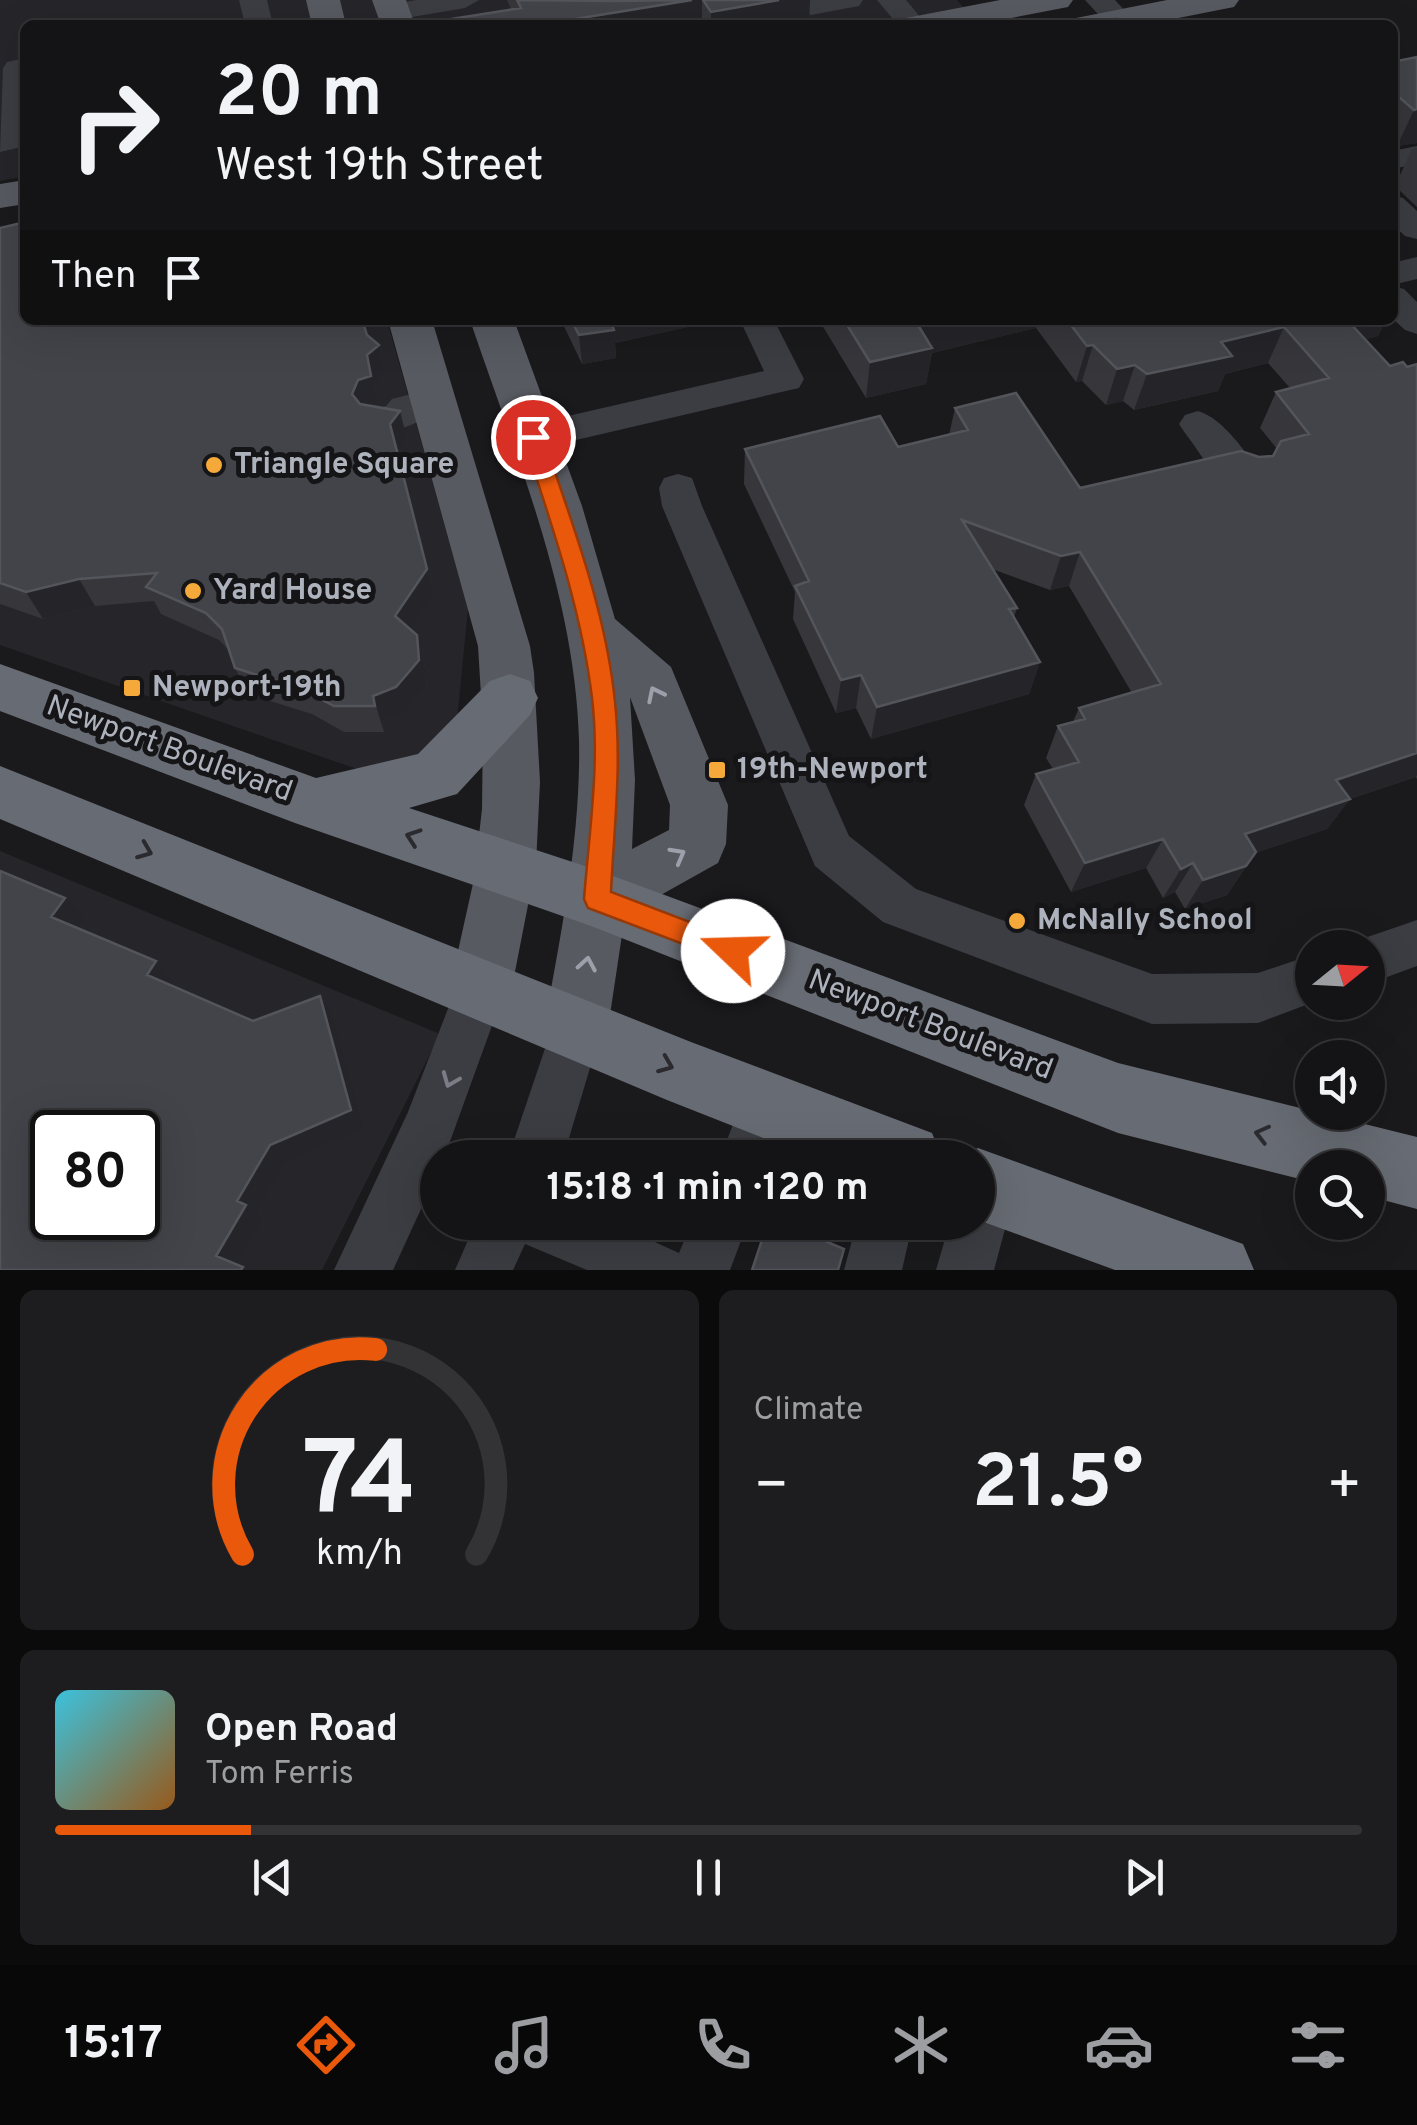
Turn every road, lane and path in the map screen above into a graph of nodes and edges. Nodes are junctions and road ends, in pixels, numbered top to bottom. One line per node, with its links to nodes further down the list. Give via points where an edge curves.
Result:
1 (465, 0): 7 (street)
2 (849, 0): 6 (street)
3 (891, 0): 9 (street)
4 (1056, 0): 10 (main road)
5 (1222, 0): 8 (main road)
6 (814, 11)
7 (394, 12)
8 (1107, 17)
9 (911, 20)
10 (970, 20)
11 (20, 68): 12 (street, via 17,140)
12 (0, 142)
13 (1398, 211): 14 (street)
14 (1417, 228)
15 (1398, 304): 16 (street)
16 (1417, 322)
17 (409, 325): 26 (main road, via 400,408 504,646)
18 (494, 325): 21 (main road)
19 (760, 325): 21 (street, via 786,378)
20 (1198, 424): 22 (street)
21 (533, 437): 24 (main road)
22 (1242, 478)
23 (678, 488): 33 (street, via 832,851 885,894 900,906 1152,999 1258,998)
24 (592, 630): 30 (main road, via 606,753); 30 (main road, one-way to 24, via 697,844 701,820 652,683)
25 (0, 688): 28 (highway, Newport Boulevard)
26 (510, 698): 28 (highway, via 436,776); 29 (main road)
27 (6, 804): 34 (highway, one-way to 34)
28 (316, 804): 29 (highway, Newport Boulevard, one-way to 28)
29 (506, 869): 30 (highway, Newport Boulevard); 34 (main road)
30 (598, 899): 35 (main road, one-way to 30); 39 (highway, Newport Boulevard, one-way to 30, via 1118,1098)
31 (1417, 943): 32 (street)
32 (1385, 954)
33 (1295, 986)
34 (481, 987): 35 (highway); 47 (street, one-way to 47, via 431,1127)
35 (576, 1028): 36 (highway, one-way to 36); 37 (street)
36 (757, 1131): 38 (highway)
37 (541, 1140)
38 (808, 1140)
39 (1417, 1173)
40 (995, 1192): 46 (highway)
41 (498, 1240): 48 (street)
42 (583, 1240): 49 (street)
43 (713, 1240): 50 (street)
44 (881, 1240): 51 (street)
45 (971, 1240): 52 (street)
46 (1123, 1255): 53 (highway)
47 (363, 1270)
48 (484, 1270)
49 (657, 1270)
50 (701, 1270)
51 (874, 1270)
52 (965, 1270)
53 (1217, 1270)

